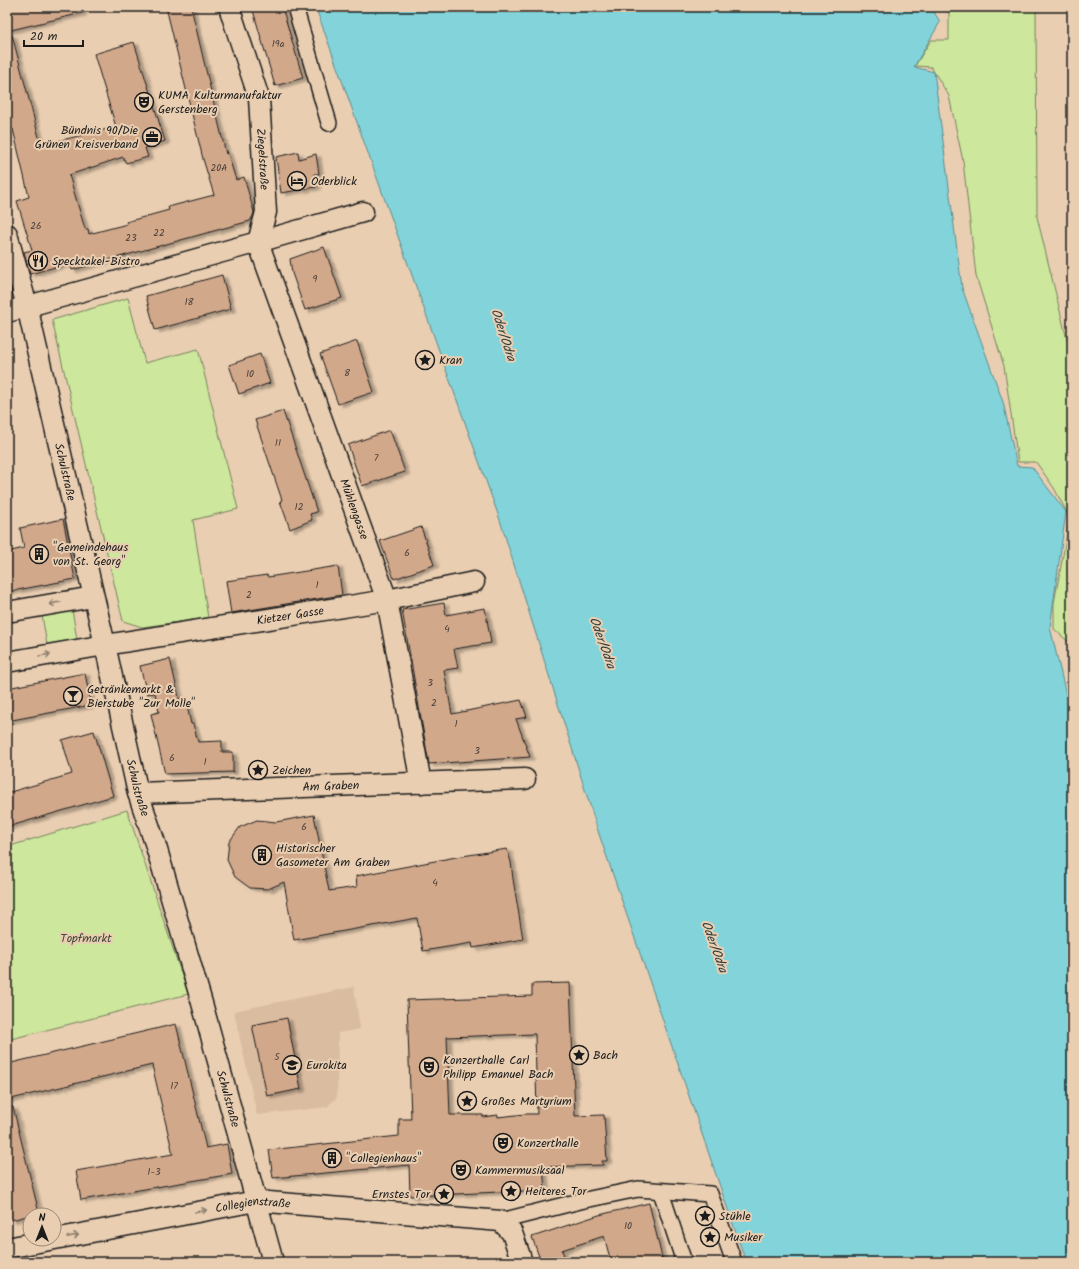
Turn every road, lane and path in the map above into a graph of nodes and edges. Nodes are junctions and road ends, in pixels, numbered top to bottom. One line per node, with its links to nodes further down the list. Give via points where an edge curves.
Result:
1 (229, 7): 6 (street, Ziegelstraße, via 259,98 266,212)
2 (295, 7): 3 (street)
3 (329, 123)
4 (362, 212): 6 (street)
5 (7, 234): 7 (street)
6 (258, 242): 7 (street); 11 (street, Mühlengasse)
7 (27, 306): 8 (street); 10 (street, Schulstraße)
8 (7, 312)
9 (474, 582): 11 (street, Kietzer Gasse)
10 (93, 597): 12 (street, one-way to 12); 13 (street, Schulstraße)
11 (387, 600): 13 (street, Kietzer Gasse); 16 (street, Mühlengasse)
12 (7, 612)
13 (105, 645): 14 (street, Kietzer Gasse, one-way to 13); 17 (street, Schulstraße)
14 (7, 662)
15 (524, 779): 16 (street, Am Graben)
16 (421, 783): 17 (street, Am Graben)
17 (138, 793): 19 (street, Schulstraße, via 202,1003)
18 (661, 1192): 20 (street, Collegienstraße, via 638,1190 580,1201); 24 (street); 25 (street, Collegienstraße, via 710,1194)
19 (256, 1201): 20 (street, Collegienstraße); 21 (street, Collegienstraße, one-way to 19); 22 (street, Schulstraße)
20 (501, 1221): 23 (street, via 512,1233)
21 (7, 1248)
22 (273, 1262)
23 (522, 1262)
24 (684, 1262)
25 (734, 1262)

